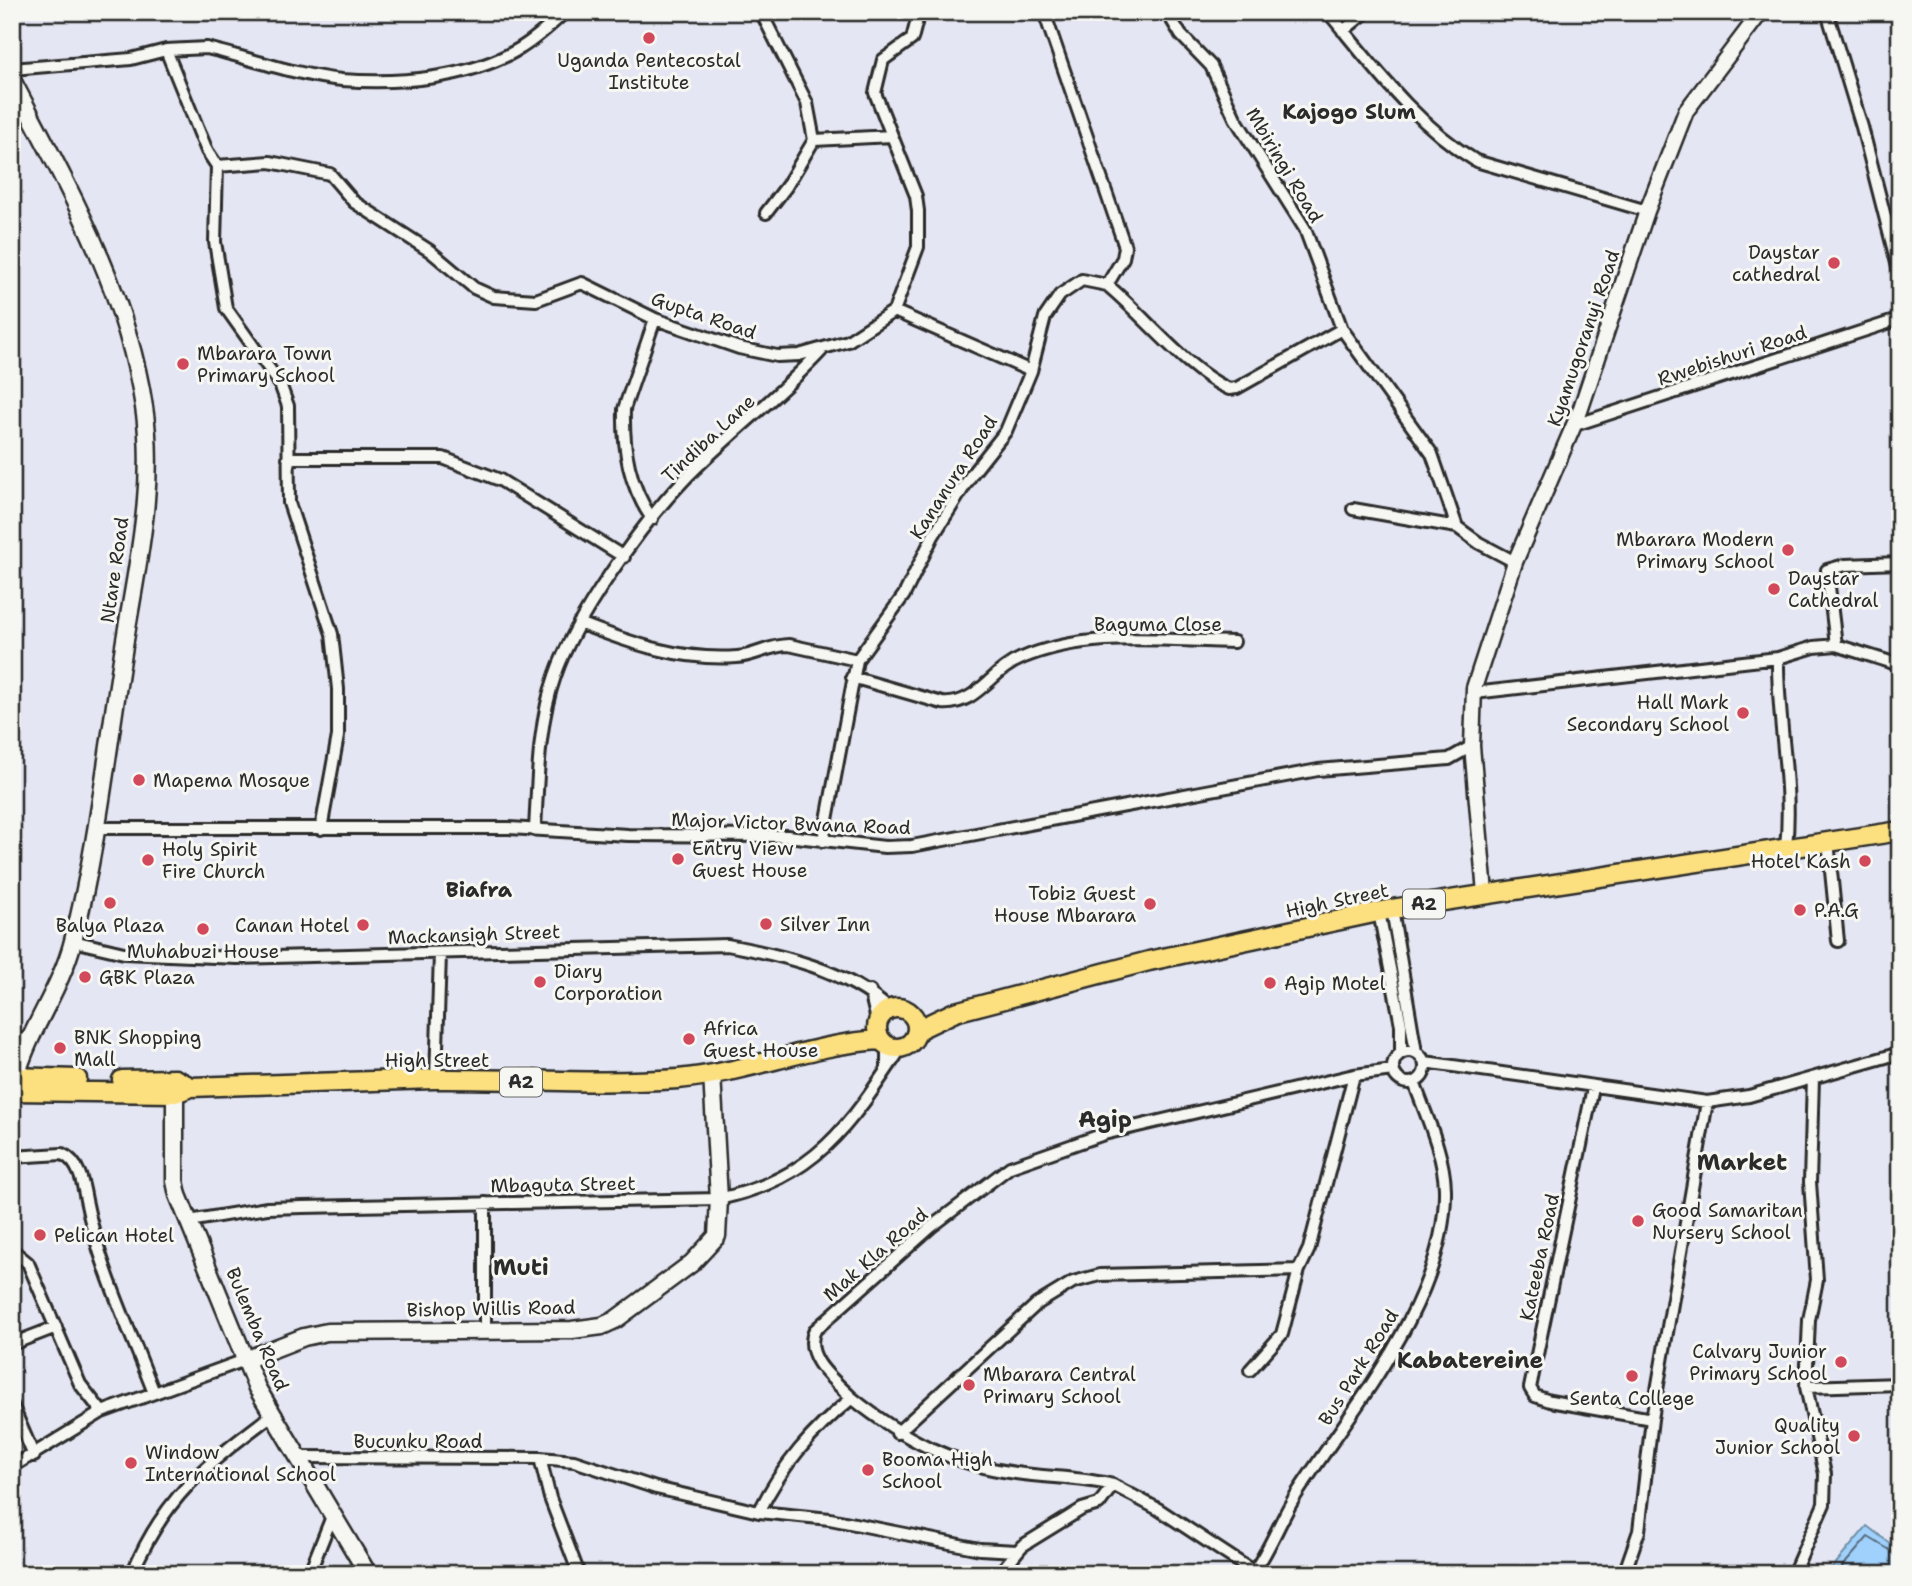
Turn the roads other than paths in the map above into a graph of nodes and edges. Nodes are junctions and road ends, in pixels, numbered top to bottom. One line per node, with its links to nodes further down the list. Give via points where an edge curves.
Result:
1 (565, 12): 11 (street, via 521,48 497,60 450,74 399,80 341,80 207,47)
2 (761, 12): 15 (street, via 807,103)
3 (919, 12): 14 (street, via 912,39 883,60 877,76 875,93)
4 (1044, 12): 20 (street, via 1125,247)
5 (1167, 12): 24 (street, Mbiringi Road, via 1181,35 1211,66 1235,118 1305,229)
6 (1328, 12): 10 (street)
7 (1366, 12): 10 (street)
8 (1761, 12): 17 (street, Kyamugoranyi Road, via 1686,111)
9 (1827, 12): 19 (street)
10 (1343, 31): 17 (street, via 1407,107 1476,161)
11 (166, 50): 12 (street, via 131,59); 16 (street)
12 (12, 69)
13 (12, 80): 44 (main road, Ntare Road, via 94,239 122,314 145,408 142,531)
14 (892, 136): 15 (street); 21 (street, via 918,211 918,247)
15 (814, 140): 18 (street)
16 (217, 166): 22 (street, Gupta Road, via 270,162 330,174 354,202 430,251 474,288 494,297 536,300 582,284); 28 (street, via 215,242 226,308 280,384 288,406)
17 (1647, 211): 27 (street, Kyamugoranyi Road)
18 (766, 212)
19 (1900, 275)
20 (1108, 285): 24 (street, via 1158,334 1229,389); 26 (street, Kananura Road, via 1082,280 1060,295 1045,317)
21 (894, 311): 25 (street, Gupta Road, via 848,341); 26 (street)
22 (655, 319): 25 (street, Gupta Road, via 777,356); 30 (street, via 624,409 631,481)
23 (1900, 319): 27 (street, Rwebishuri Road)
24 (1342, 329): 31 (street, Mbiringi Road, via 1432,454)
25 (822, 350): 30 (street, Tindiba Lane, via 682,482)
26 (1031, 371): 39 (street, Kananura Road, via 1006,431 972,474 904,594)
27 (1575, 425): 33 (street, Kyamugoranyi Road)
28 (288, 458): 32 (street, via 443,458 500,480); 45 (street, via 289,503 332,634 338,689 338,736)
29 (1353, 509): 31 (street)
30 (652, 519): 32 (street, Tindiba Lane)
31 (1457, 527): 33 (street)
32 (624, 557): 35 (street, Tindiba Lane)
33 (1515, 562): 42 (street, Kyamugoranyi Road)
34 (1900, 563): 37 (street, via 1827,570)
35 (579, 623): 39 (street, via 632,645 694,656 744,657 789,645); 46 (street, Tindiba Lane, via 554,677 540,750)
36 (1234, 642): 41 (street, Baguma Close, via 1110,640 1072,644 1009,663 971,698 957,704 942,704)
37 (1836, 645): 38 (street); 40 (street)
38 (1778, 658): 42 (street); 50 (street, via 1779,719 1789,790)
39 (857, 660): 41 (street, Kananura Road)
40 (1900, 665)
41 (852, 677): 48 (street, Kananura Road)
42 (1474, 693): 43 (street, Kyamugoranyi Road)
43 (1472, 746): 48 (street, Major Victor Bwana Road, via 1449,759 1318,770 925,844 886,847); 51 (street, Kyamugoranyi Road)
44 (97, 828): 45 (street, Major Victor Bwana Road); 53 (main road, Ntare Road)
45 (321, 829): 46 (street, Major Victor Bwana Road)
46 (535, 829): 48 (street, Major Victor Bwana Road)
47 (1900, 831): 49 (main road, High Street / A2)
48 (823, 841)
49 (1828, 841): 50 (main road, High Street / A2); 54 (street)
50 (1786, 847): 51 (main road, High Street / A2)
51 (1485, 892): 52 (main road, High Street / A2)
52 (1385, 911): 57 (main road, High Street / A2, via 1149,961); 60 (street); 61 (street)
53 (73, 941): 55 (street, Mackansigh Street, via 124,953 200,957); 59 (main road, Ntare Road, via 51,994)
54 (1838, 941)
55 (440, 954): 56 (street, Mackansigh Street, via 727,945 789,960); 68 (street)
56 (870, 991): 58 (street); 58 (street, Mackansigh Street)
57 (955, 1012): 58 (main road, High Street / A2); 58 (main road, High Street / A2, via 917,1030 913,1015)
58 (888, 1028): 65 (main road, High Street / A2); 75 (street, Mbaguta Street, via 887,1069 850,1123 813,1159 762,1185)
59 (20, 1039): 69 (main road, Ntare Road)
60 (1401, 1052): 61 (street); 64 (street)
61 (1416, 1052): 63 (street)
62 (1900, 1054): 67 (street)
63 (1425, 1062): 70 (street, via 1423,1074); 72 (street)
64 (1392, 1069): 66 (street, Mak Kla Road); 70 (street, via 1400,1081)
65 (712, 1074): 68 (main road, High Street / A2, via 560,1083); 75 (main road, Bishop Willis Road)
66 (1354, 1075): 79 (street, via 1309,1249); 88 (street, Mak Kla Road, via 1104,1134 1010,1167 931,1227 816,1331 811,1339 819,1364)
67 (1812, 1078): 73 (street, via 1749,1096); 86 (street, via 1810,1182 1817,1280)
68 (436, 1079): 71 (main road, High Street / A2)
69 (14, 1082): 71 (main road, High Street / A2)
70 (1414, 1082): 102 (street, Bus Park Road, via 1445,1187 1444,1214 1422,1295 1403,1336 1295,1497)
71 (180, 1086): 77 (main road, Bulemba Road, via 175,1181)
72 (1593, 1088): 73 (street); 92 (street, Kateeba Road, via 1530,1388 1535,1396 1550,1401)
73 (1707, 1102): 92 (street)
74 (12, 1157): 87 (street, via 70,1157 82,1178 93,1234)
75 (719, 1199): 76 (street, Mbaguta Street); 81 (main road, Bishop Willis Road, via 714,1242 667,1284 615,1320 572,1330)
76 (485, 1203): 77 (street, Mbaguta Street, via 267,1208); 81 (street)
77 (189, 1221): 83 (main road, Bulemba Road)
78 (12, 1250): 80 (street, via 27,1263)
79 (1299, 1270): 84 (street, via 1282,1334); 93 (street, via 1100,1275 1073,1282 1037,1304)
80 (56, 1327): 82 (street); 90 (street, via 80,1384)
81 (485, 1329): 83 (main road, Bishop Willis Road, via 327,1332)
82 (12, 1343)
83 (245, 1360): 87 (street); 91 (main road, Bulemba Road)
84 (1250, 1370)
85 (1900, 1384): 86 (street)
86 (1806, 1387): 109 (street, via 1825,1474 1824,1504)
87 (154, 1393): 90 (street)
88 (852, 1398): 93 (street, Mak Kla Road); 99 (street, via 795,1452)
89 (12, 1405): 94 (street)
90 (102, 1412): 94 (street)
91 (272, 1415): 95 (main road, Bulemba Road); 103 (street, via 191,1479 161,1516)
92 (1652, 1419): 108 (street, via 1639,1531)
93 (897, 1433): 98 (street, Mak Kla Road, via 971,1465)
94 (34, 1456): 97 (street)
95 (296, 1457): 96 (street, Bucunku Road); 100 (main road, Bulemba Road)
96 (540, 1458): 99 (street, via 574,1461 656,1488); 106 (street)
97 (12, 1467)
98 (1112, 1485): 101 (street, via 1099,1504 1082,1509); 102 (street, Mak Kla Road, via 1158,1509)
99 (760, 1512): 101 (street, via 830,1519 980,1549)
100 (333, 1514): 104 (street); 105 (main road, Bulemba Road)
101 (1017, 1551): 107 (street)
102 (1255, 1573)
103 (132, 1574)
104 (309, 1574)
105 (368, 1574)
106 (579, 1574)
107 (999, 1574)
108 (1625, 1574)
109 (1793, 1574)

